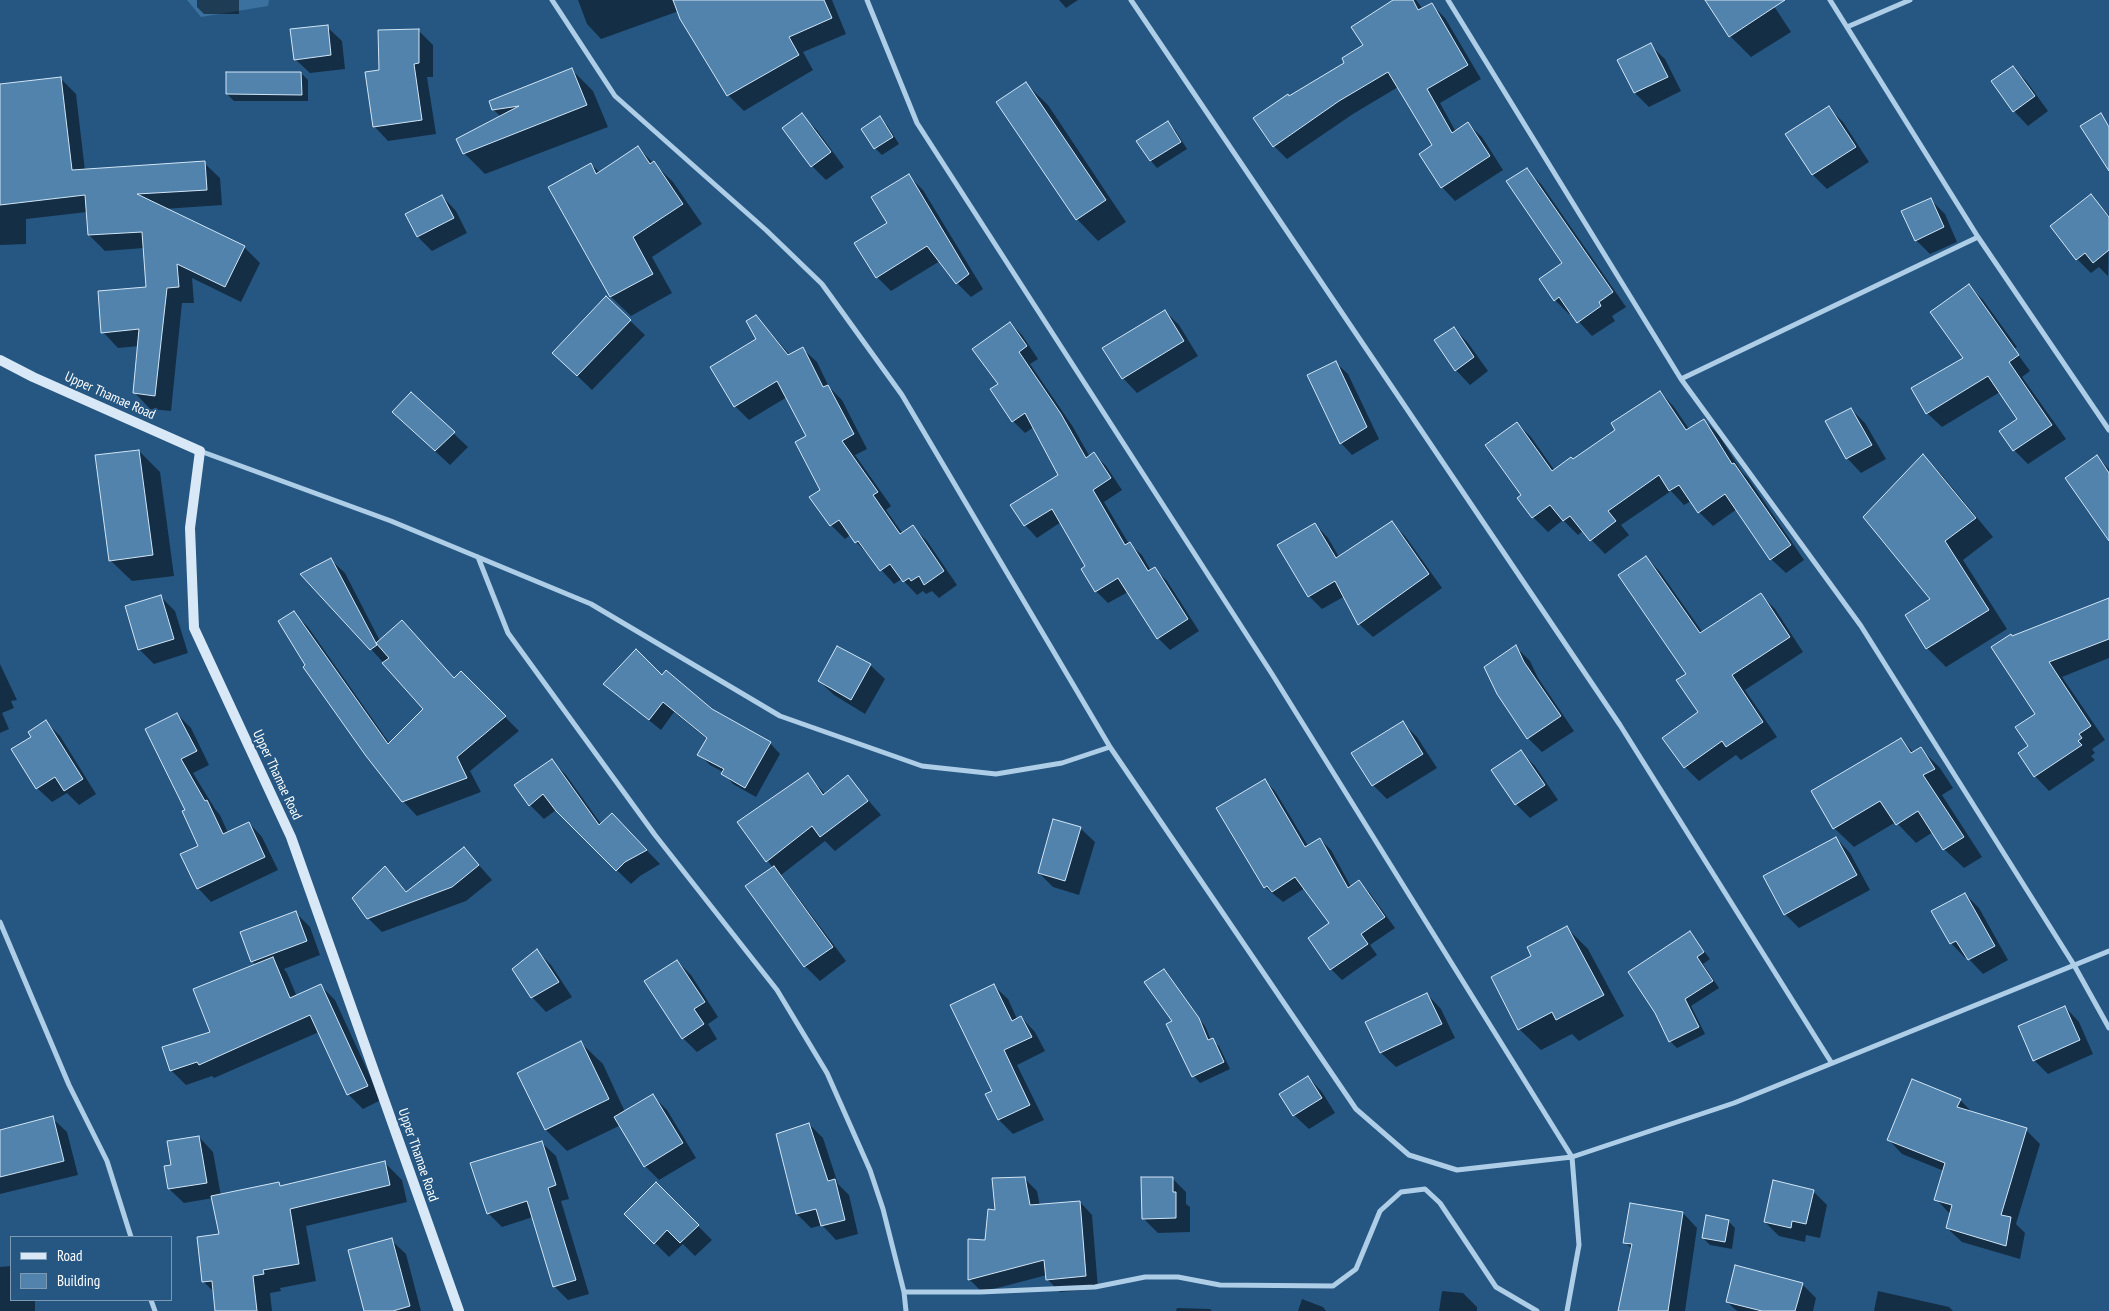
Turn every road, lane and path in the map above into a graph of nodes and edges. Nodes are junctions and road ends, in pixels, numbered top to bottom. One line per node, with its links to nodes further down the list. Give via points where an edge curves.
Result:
1 (552, 0): 14 (street, via 616,96 822,284 902,395)
2 (867, 0): 20 (street, via 917,123 1266,666)
3 (1131, 0): 19 (street, via 1620,725)
4 (1448, 0): 10 (street)
5 (1830, 0): 7 (street)
6 (1910, 0): 7 (street)
7 (1847, 27): 8 (street)
8 (1978, 237): 10 (street); 11 (street)
9 (0, 360): 12 (street, Upper Thamae Road)
10 (1681, 379): 17 (street, via 1860,626)
11 (2109, 430)
12 (200, 452): 13 (street, via 391,521); 23 (street, Upper Thamae Road, via 190,528 194,628 291,837)
13 (478, 557): 14 (street, via 591,604 780,716 922,766 996,774 1062,762); 22 (street, via 508,633 655,835 777,990 827,1072 870,1170)
14 (1110, 747): 20 (street, via 1356,1109 1409,1155 1457,1170)
15 (0, 922): 21 (street, via 70,1085 107,1161)
16 (2109, 951): 17 (street)
17 (2074, 965): 18 (street); 19 (street)
18 (2109, 1028)
19 (1830, 1062): 20 (street, via 1734,1103)
20 (1572, 1157): 26 (street, via 1579,1245)
21 (131, 1236)
22 (904, 1292): 24 (street); 25 (street, via 1095,1287 1145,1277 1178,1277 1220,1285 1333,1286 1356,1269 1380,1211 1401,1192 1425,1189 1440,1203 1496,1286)
23 (459, 1311)
24 (906, 1311)
25 (1537, 1311)
26 (1567, 1311)

